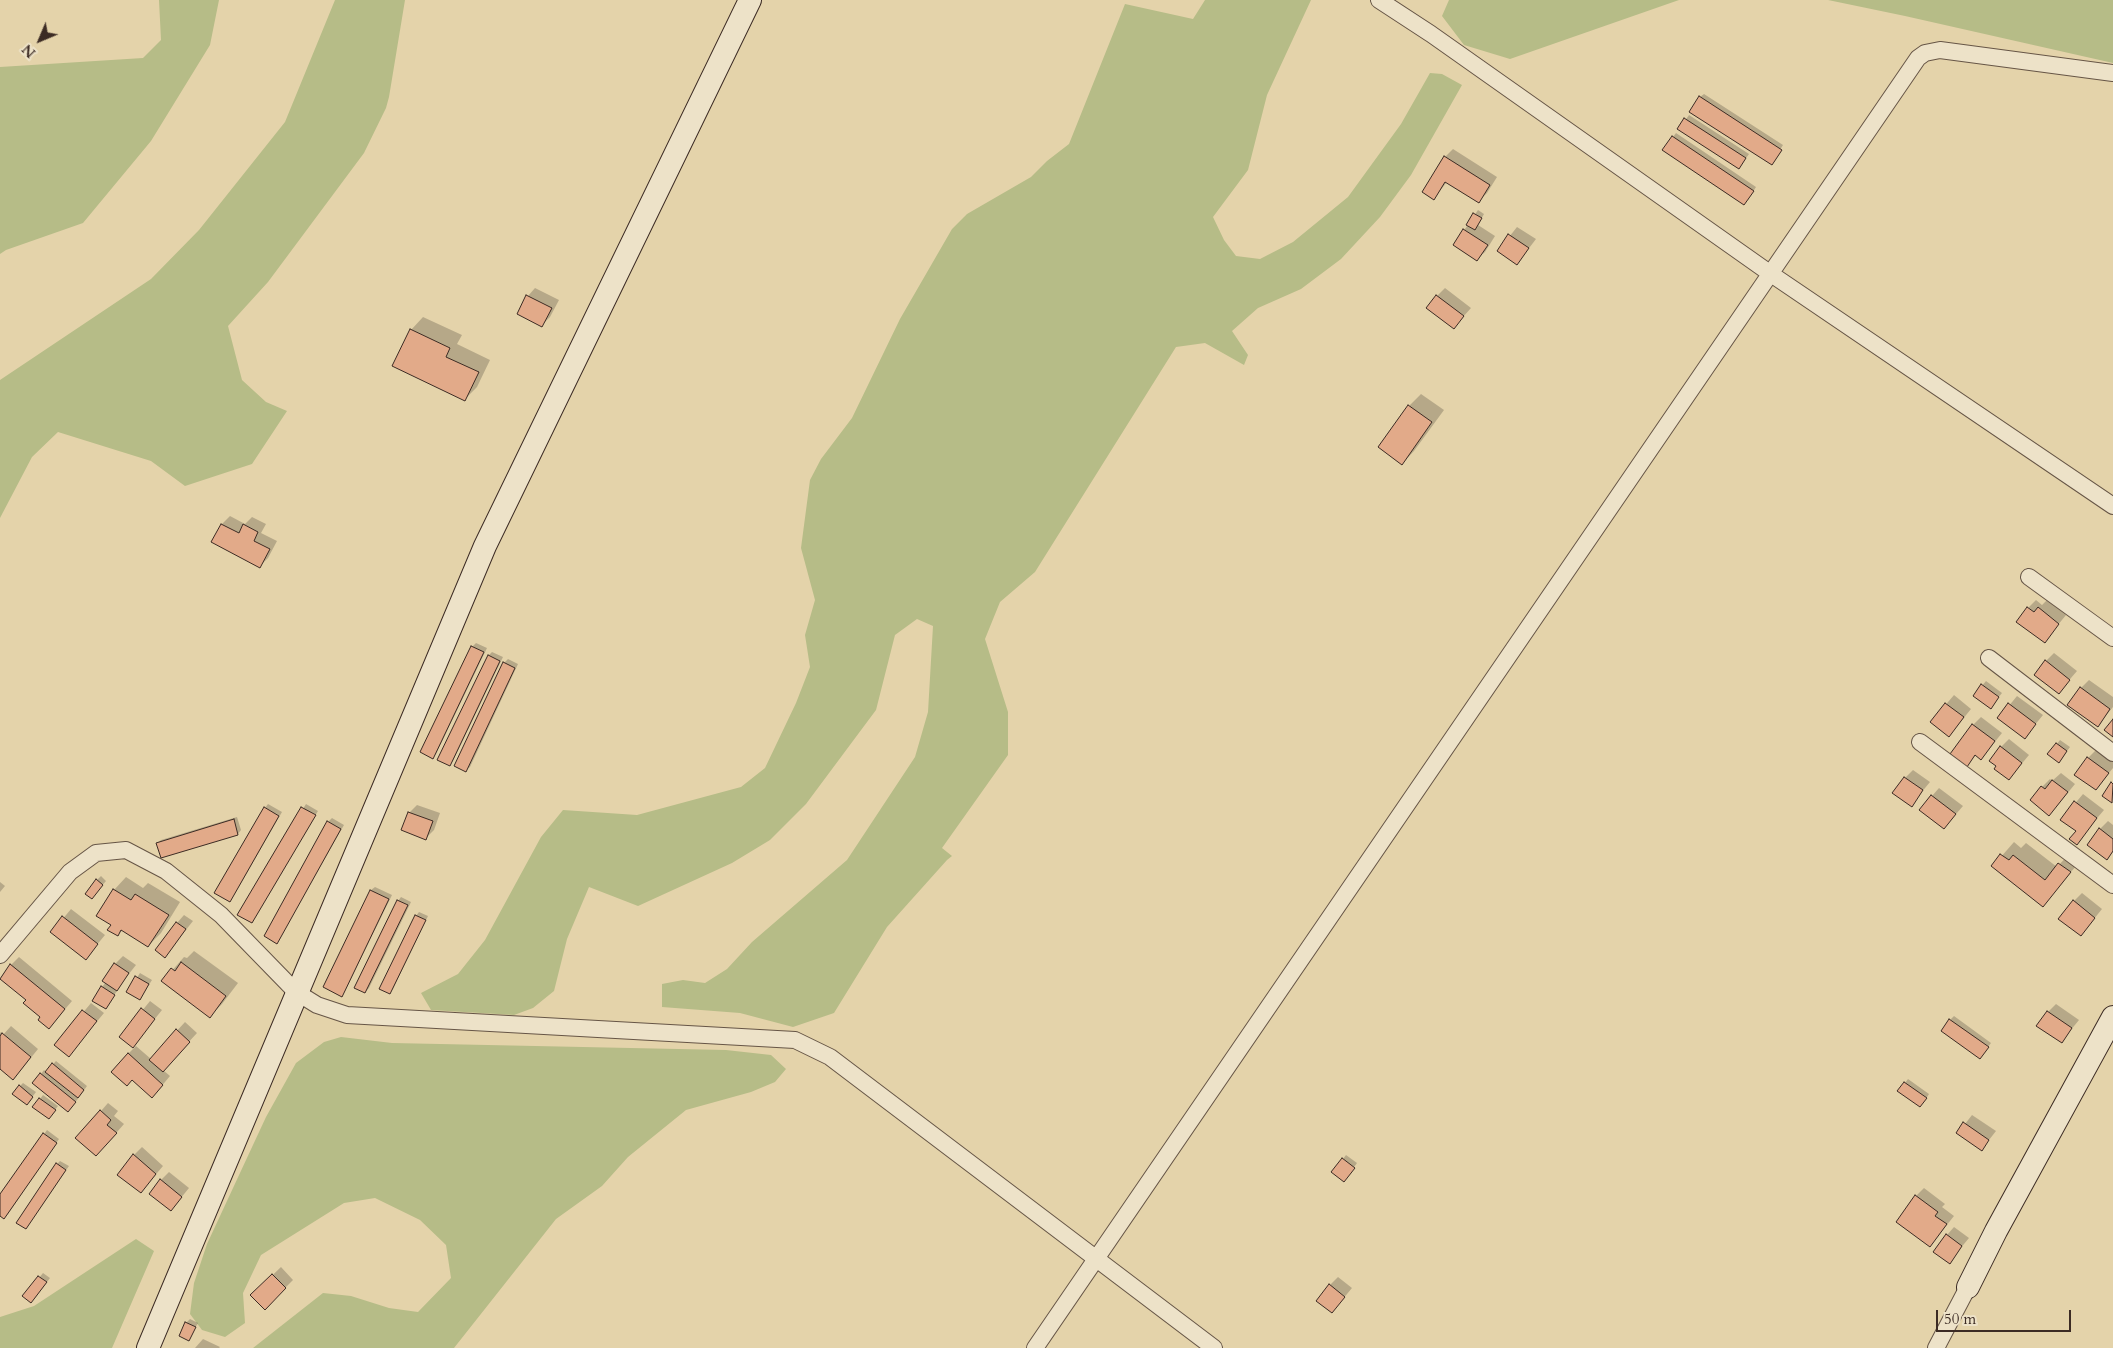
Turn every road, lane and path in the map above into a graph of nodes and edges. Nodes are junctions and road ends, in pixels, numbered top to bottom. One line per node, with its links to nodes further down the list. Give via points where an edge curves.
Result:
1 (750, 0): 13 (street, via 485,546)
2 (1379, 0): 4 (street)
3 (2113, 73): 4 (street, via 1940,50 1918,58)
4 (1771, 274): 5 (street); 15 (street)
5 (2113, 506)
6 (2029, 577): 7 (street)
7 (2113, 638)
8 (1989, 658): 10 (street)
9 (1920, 742): 11 (street)
10 (2113, 753)
11 (2113, 886)
12 (0, 955): 13 (street, via 70,872 96,853 126,850 166,871 221,915)
13 (296, 992): 15 (street, via 317,1005 346,1015 795,1040 830,1057); 17 (street)
14 (2113, 1017): 16 (street)
15 (1097, 1258): 18 (street); 19 (street)
16 (1968, 1286): 20 (street)
17 (148, 1348)
18 (1035, 1348)
19 (1214, 1348)
20 (1936, 1348)

